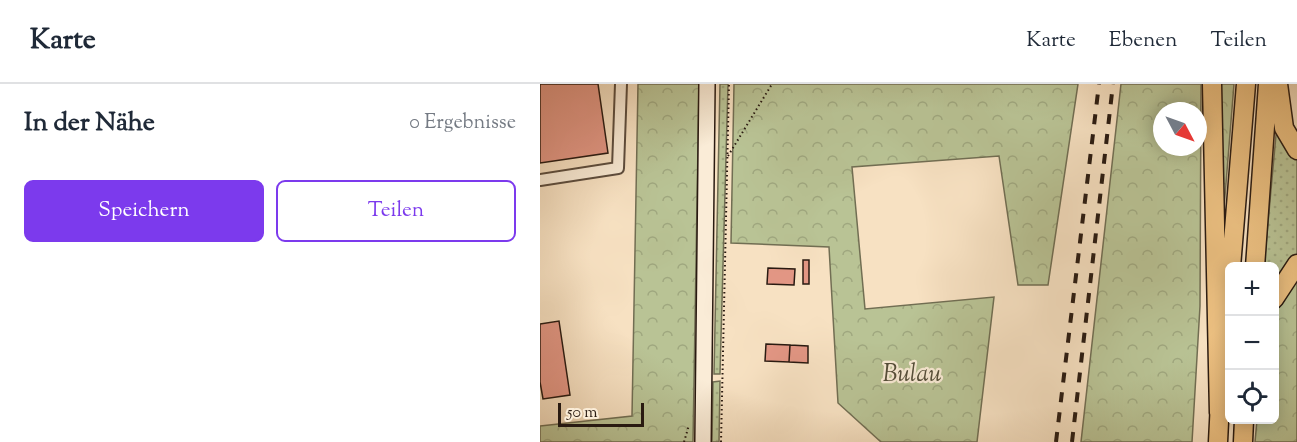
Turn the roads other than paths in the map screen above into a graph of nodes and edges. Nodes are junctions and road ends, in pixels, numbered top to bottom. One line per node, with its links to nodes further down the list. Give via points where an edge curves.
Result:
1 (621, 84): 8 (street, via 618,168)
2 (707, 84): 16 (main road)
3 (1212, 84): 14 (highway)
4 (1246, 84): 9 (highway)
5 (1268, 84): 10 (highway)
6 (1278, 84): 7 (highway, via 1284,128)
7 (1297, 150)
8 (540, 180)
9 (1232, 262)
10 (1255, 262)
11 (1297, 264): 12 (highway)
12 (1279, 293)
13 (1228, 316): 14 (highway)
14 (1220, 413): 17 (highway)
15 (1244, 424): 18 (highway)
16 (703, 442)
17 (1218, 442)
18 (1243, 442)

